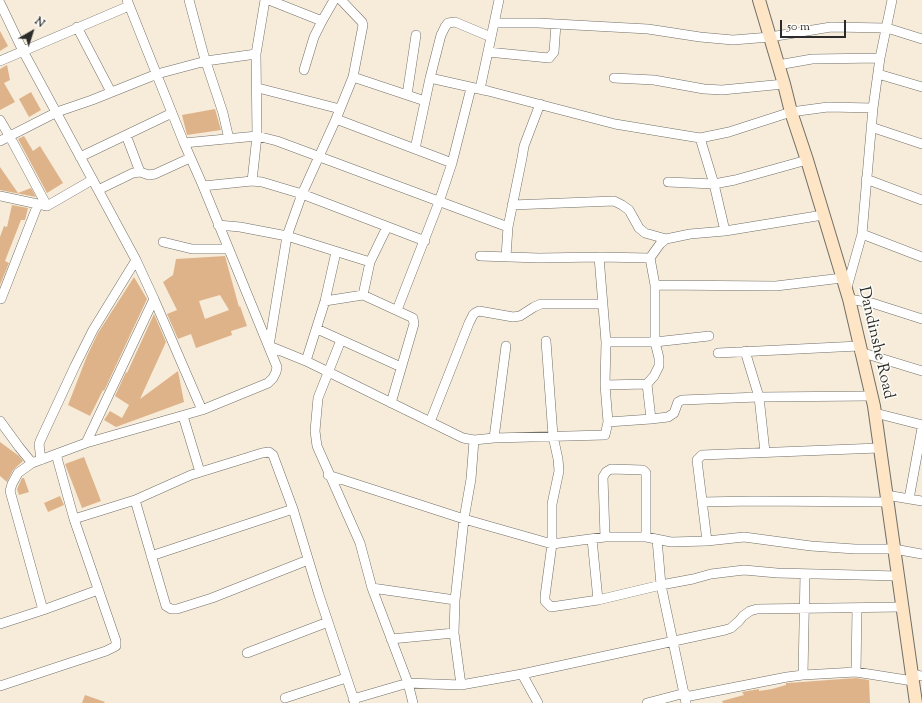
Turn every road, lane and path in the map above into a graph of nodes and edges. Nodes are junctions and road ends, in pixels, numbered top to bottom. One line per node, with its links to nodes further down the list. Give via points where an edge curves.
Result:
1 (189, 0): 25 (street)
2 (265, 0): 22 (street)
3 (269, 0): 11 (street)
4 (334, 0): 11 (street)
5 (341, 0): 30 (street, via 361,19 363,25)
6 (499, 0): 12 (street)
7 (759, 0): 18 (street, Dandinshe Road)
8 (892, 0): 15 (street)
9 (0, 3): 20 (street)
10 (128, 3): 14 (street); 28 (street)
11 (322, 21): 27 (street)
12 (494, 23): 13 (street); 17 (street)
13 (556, 24): 18 (street, via 653,29 733,40); 21 (street, via 554,52 549,58)
14 (78, 28): 20 (street); 37 (street)
15 (886, 28): 18 (street, via 831,27); 19 (street); 23 (street)
16 (416, 35): 38 (street)
17 (491, 37): 21 (street); 31 (street, via 461,24 448,23 441,36)
18 (770, 37): 26 (street, Dandinshe Road)
19 (922, 39)
20 (22, 51): 24 (street); 43 (street)
21 (488, 52): 36 (street)
22 (256, 54): 25 (street); 35 (street)
23 (880, 58): 26 (street, via 812,59); 29 (street)
24 (0, 61)
25 (206, 61): 28 (street); 53 (street)
26 (778, 65): 33 (street, Dandinshe Road)
27 (304, 70)
28 (157, 74): 37 (street); 45 (street)
29 (878, 74): 34 (street); 41 (street)
30 (353, 77): 38 (street); 42 (street)
31 (430, 78): 36 (street); 39 (street)
32 (614, 78): 33 (street, via 654,80 722,90)
33 (784, 84): 44 (street, Dandinshe Road)
34 (922, 87)
35 (258, 88): 42 (street); 50 (street)
36 (475, 89): 40 (street); 62 (street)
37 (111, 92): 43 (street)
38 (407, 95): 39 (street)
39 (426, 101): 57 (street)
40 (540, 104): 52 (street, via 615,124); 76 (street, via 525,139)
41 (873, 108): 44 (street, via 828,107); 48 (street)
42 (340, 109): 46 (street)
43 (57, 112): 51 (street); 59 (street)
44 (791, 112): 52 (street, via 729,132); 61 (street, Dandinshe Road)
45 (172, 113): 49 (street); 55 (street)
46 (336, 119): 57 (street); 58 (street)
47 (0, 120): 51 (street)
48 (871, 126): 56 (street); 64 (street)
49 (126, 135): 59 (street); 63 (street)
50 (257, 136): 53 (street); 58 (street); 66 (street)
51 (10, 137): 54 (street); 75 (street)
52 (700, 138): 68 (street)
53 (230, 139): 55 (street)
54 (0, 141)
55 (184, 143): 60 (street)
56 (922, 144)
57 (415, 149): 62 (street)
58 (319, 157): 71 (street); 74 (street)
59 (80, 158): 65 (street)
60 (190, 158): 63 (street, via 155,174); 69 (street)
61 (807, 160): 68 (street); 77 (street, Dandinshe Road)
62 (452, 163): 74 (street)
63 (140, 172): 70 (street, via 134,172)
64 (866, 179): 73 (street); 82 (street)
65 (92, 180): 70 (street); 75 (street)
66 (252, 181): 69 (street); 71 (street)
67 (668, 182): 68 (street)
68 (714, 184): 81 (street)
69 (203, 186): 78 (street)
70 (98, 190): 94 (street)
71 (302, 194): 79 (street); 83 (street)
72 (0, 196): 75 (street)
73 (922, 200)
74 (440, 202): 80 (street); 85 (street)
75 (42, 205): 100 (street)
76 (512, 205): 80 (street); 84 (street, via 614,201 628,210 645,233)
77 (823, 215): 81 (street); 96 (street, Dandinshe Road)
78 (218, 225): 83 (street); 87 (street)
79 (387, 227): 85 (street); 95 (street)
80 (508, 227): 90 (street)
81 (725, 231): 84 (street)
82 (862, 234): 92 (street); 99 (street)
83 (287, 236): 88 (street); 112 (street)
84 (666, 239): 93 (street)
85 (425, 241): 104 (street)
86 (163, 242): 87 (street, via 192,249)
87 (228, 249): 112 (street)
88 (336, 252): 95 (street); 102 (street)
89 (480, 256): 90 (street)
90 (506, 257): 91 (street)
91 (599, 257): 93 (street); 103 (street)
92 (922, 257)
93 (650, 258): 97 (street)
94 (136, 260): 101 (street); 141 (street, via 93,330 38,444)
95 (370, 262): 98 (street)
96 (842, 278): 97 (street, via 776,286); 99 (street, Dandinshe Road)
97 (655, 285): 111 (street)
98 (363, 295): 102 (street); 104 (street)
99 (847, 295): 105 (street); 114 (street, Dandinshe Road)
100 (1, 299)
101 (154, 299): 126 (street); 137 (street)
102 (326, 301): 106 (street)
103 (603, 304): 110 (street); 131 (street, via 542,304 513,317 475,313)
104 (397, 310): 118 (street, via 415,320)
105 (922, 319)
106 (317, 329): 108 (street); 117 (street)
107 (709, 336): 111 (street)
108 (341, 340): 118 (street); 120 (street)
109 (546, 341): 134 (street)
110 (606, 342): 111 (street); 122 (street)
111 (655, 342): 121 (street, via 659,366)
112 (269, 346): 117 (street); 126 (street, via 277,367 268,383)
113 (506, 346): 135 (street)
114 (859, 349): 115 (street); 119 (street); 123 (street, Dandinshe Road)
115 (746, 351): 116 (street); 124 (street)
116 (718, 353)
117 (306, 361): 120 (street)
118 (401, 368): 125 (street)
119 (922, 371)
120 (328, 372): 125 (street); 143 (street, via 318,398 315,431 317,446)
121 (648, 384): 122 (street); 129 (street)
122 (605, 385): 132 (street)
123 (871, 396): 124 (street); 127 (street, Dandinshe Road)
124 (759, 397): 129 (street, via 682,400 678,402 672,415); 139 (street)
125 (391, 403): 131 (street)
126 (202, 410): 128 (street)
127 (875, 413): 133 (street); 138 (street, Dandinshe Road)
128 (182, 416): 137 (street); 142 (street)
129 (651, 419): 132 (street)
130 (0, 422): 141 (street)
131 (430, 422): 136 (street, via 463,438)
132 (608, 422): 134 (street, via 605,435)
133 (922, 426): 145 (street)
134 (553, 436): 135 (street); 157 (street, via 559,471 552,504)
135 (494, 438): 136 (street)
136 (474, 440): 151 (street)
137 (86, 443): 140 (street)
138 (879, 448): 139 (street); 144 (street, Dandinshe Road)
139 (765, 452): 148 (street, via 706,454 699,457)
140 (56, 454): 141 (street); 150 (street)
141 (36, 462): 172 (street, via 18,473 10,491)
142 (200, 472): 146 (street); 149 (street, via 269,452 273,455)
143 (328, 474): 151 (street); 165 (street, via 360,543)
144 (887, 498): 145 (street); 148 (street); 158 (street, Dandinshe Road)
145 (909, 499): 147 (street)
146 (135, 500): 150 (street); 160 (street)
147 (922, 501)
148 (702, 502): 156 (street)
149 (293, 509): 160 (street); 161 (street)
150 (74, 519): 166 (street)
151 (464, 519): 157 (street); 167 (street)
152 (605, 537): 153 (street); 153 (street, via 603,477 611,469 643,470 646,473); 154 (street)
153 (646, 537): 155 (street)
154 (592, 539): 157 (street); 168 (street)
155 (657, 540): 156 (street); 164 (street)
156 (706, 541): 158 (street, via 744,537 811,546)
157 (552, 544): 168 (street, via 545,596 547,604 551,607)
158 (894, 549): 159 (street); 163 (street, Dandinshe Road)
159 (922, 554)
160 (151, 556): 161 (street, via 166,606 170,609 212,598)
161 (308, 560): 173 (street)
162 (805, 574): 163 (street); 164 (street, via 744,570); 169 (street)
163 (898, 576): 171 (street, Dandinshe Road)
164 (661, 585): 168 (street); 177 (street)
165 (372, 588): 167 (street); 176 (street)
166 (98, 590): 172 (street); 186 (street, via 116,646)
167 (455, 600): 175 (street)
168 (598, 600)
169 (803, 608): 170 (street); 177 (street, via 757,609 750,611 725,630); 181 (street)
170 (857, 608): 171 (street); 179 (street)
171 (902, 608): 182 (street, Dandinshe Road)
172 (43, 610): 174 (street)
173 (328, 622): 178 (street); 183 (street)
174 (0, 624)
175 (454, 633): 176 (street); 185 (street)
176 (391, 639): 184 (street)
177 (673, 641): 180 (street); 188 (street)
178 (247, 653)
179 (856, 672): 181 (street); 182 (street)
180 (522, 674): 185 (street); 191 (street)
181 (803, 675): 188 (street)
182 (916, 677): 193 (street, Dandinshe Road)
183 (346, 678): 187 (street); 189 (street)
184 (408, 683): 185 (street); 189 (street); 190 (street)
185 (461, 685)
186 (0, 686)
187 (285, 698)
188 (685, 698): 192 (street)
189 (354, 701)
190 (413, 703)
191 (538, 703)
192 (647, 703)
193 (916, 703)

